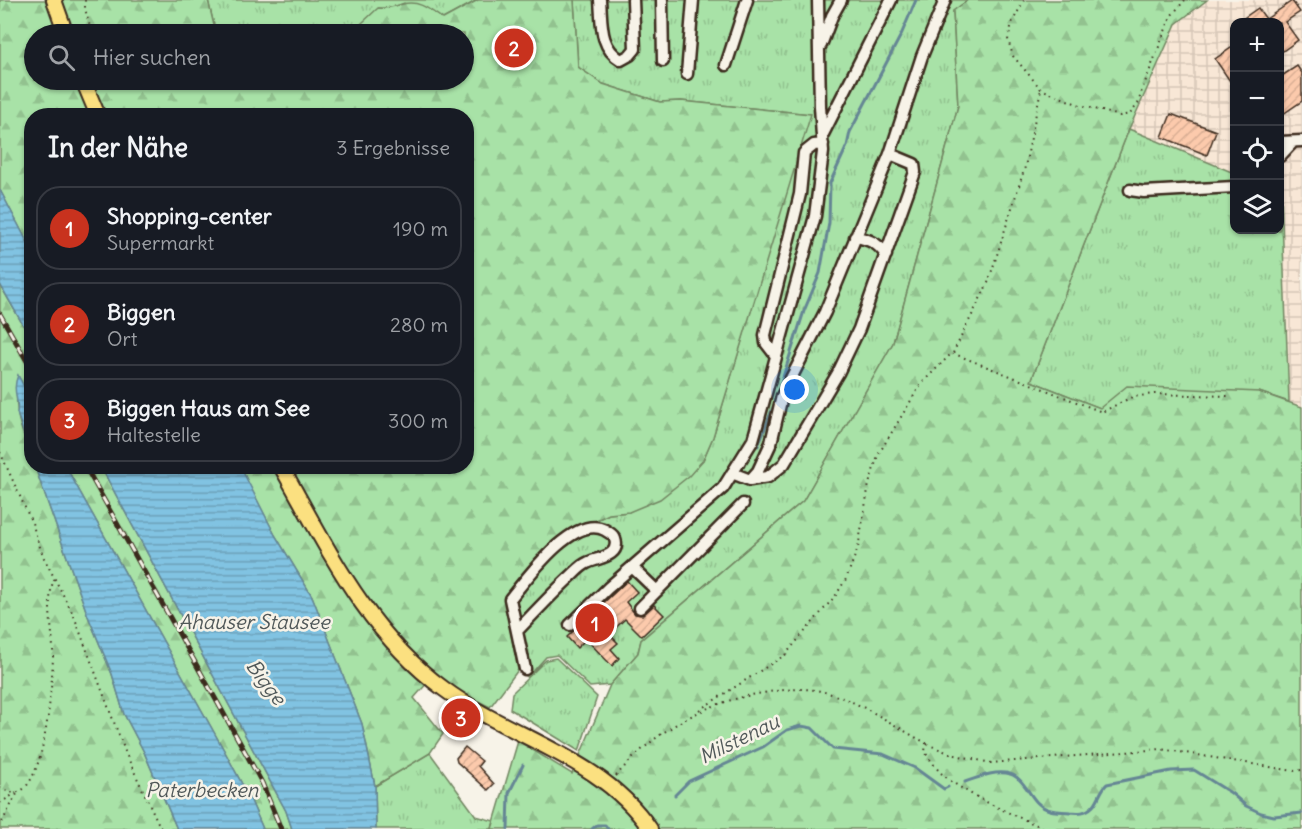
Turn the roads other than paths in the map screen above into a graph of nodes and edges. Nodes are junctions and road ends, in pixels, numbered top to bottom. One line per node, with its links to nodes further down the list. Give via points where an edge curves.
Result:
1 (54, 0): 11 (main road)
2 (600, 0): 3 (street, via 603,40 610,54 621,60 635,49)
3 (633, 0)
4 (662, 0): 13 (street)
5 (693, 0): 15 (street)
6 (747, 0): 14 (street)
7 (818, 0): 12 (street)
8 (841, 0): 12 (street)
9 (891, 0): 18 (street)
10 (945, 0): 21 (street)
11 (62, 24)
12 (819, 51): 18 (street)
13 (663, 61)
14 (726, 65)
15 (687, 74)
16 (87, 90): 17 (main road)
17 (95, 108)
18 (823, 140): 26 (street, via 815,216); 26 (street, via 804,153 800,194 765,335)
19 (1298, 141): 20 (street)
20 (1284, 153)
21 (890, 154): 24 (street); 25 (street, via 914,164 915,172)
22 (1230, 187): 23 (street)
23 (1130, 190)
24 (855, 237): 25 (street, via 880,245); 29 (street, via 816,332 782,396 771,443)
25 (885, 255): 29 (street, via 859,329 838,373 784,464 768,477)
26 (776, 356): 27 (street, via 753,440)
27 (732, 473): 29 (street); 31 (street, via 723,488)
28 (286, 474): 37 (main road, via 353,590 402,654 455,697 609,785)
29 (750, 480)
30 (743, 504): 32 (street)
31 (632, 567): 32 (street); 34 (street)
32 (657, 591): 33 (street)
33 (640, 608)
34 (570, 625)
35 (517, 630): 35 (street, via 510,599 558,543 590,526 612,535 615,546 611,553 586,563); 36 (street)
36 (525, 669)
37 (650, 829)

